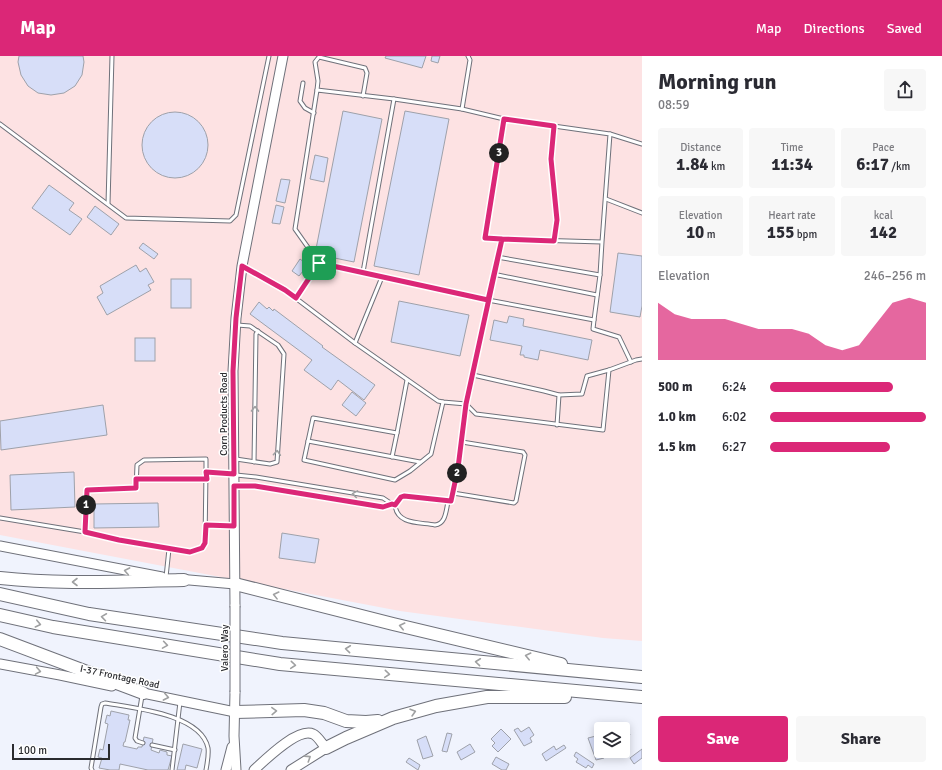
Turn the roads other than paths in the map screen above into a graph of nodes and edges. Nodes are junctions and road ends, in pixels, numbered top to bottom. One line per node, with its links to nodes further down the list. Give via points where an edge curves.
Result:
1 (112, 56): 17 (lane)
2 (269, 56): 17 (lane, via 236,215 230,221 126,218)
3 (283, 56): 24 (main road, Corn Products Road)
4 (468, 56): 9 (lane, via 470,60)
5 (303, 84): 10 (lane, via 300,101 305,108)
6 (317, 90): 7 (lane); 7 (lane, via 315,62 319,57 365,68 367,73); 10 (lane)
7 (363, 96): 8 (lane)
8 (394, 99): 9 (lane); 25 (lane)
9 (462, 109): 11 (lane)
10 (314, 113): 23 (lane, via 295,229)
11 (504, 119): 13 (lane); 19 (lane, via 485,238)
12 (0, 124): 17 (lane)
13 (554, 126): 14 (lane); 20 (lane, via 551,159 557,220)
14 (610, 134): 15 (lane); 16 (lane)
15 (642, 144)
16 (606, 199): 18 (lane); 21 (lane)
17 (108, 204)
18 (642, 213)
19 (502, 239): 20 (lane); 22 (lane)
20 (554, 241): 21 (lane)
21 (602, 242): 27 (lane)
22 (497, 257): 26 (lane); 27 (lane)
23 (319, 263): 25 (lane); 30 (lane)
24 (242, 266): 30 (lane); 33 (main road, Corn Products Road)
25 (362, 272): 28 (lane)
26 (493, 274): 29 (lane); 31 (lane)
27 (600, 275): 29 (lane)
28 (382, 277): 31 (lane); 35 (lane)
29 (597, 295): 32 (lane)
30 (296, 298): 35 (lane)
31 (488, 300): 32 (lane); 39 (lane)
32 (594, 320): 37 (lane, via 593,329 619,337)
33 (236, 325): 34 (lane, via 250,326); 49 (main road, Corn Products Road, via 233,371)
34 (258, 331): 50 (lane, one-way to 34); 50 (lane, one-way to 34, via 277,462 284,354 278,345)
35 (355, 343): 40 (lane)
36 (642, 359): 37 (lane)
37 (631, 362): 38 (lane)
38 (609, 370): 41 (lane, via 587,376 582,394); 44 (lane, via 603,430)
39 (473, 375): 41 (lane); 43 (lane)
40 (407, 380): 42 (lane); 45 (lane)
41 (559, 395): 44 (lane)
42 (443, 402): 43 (lane); 51 (lane, via 431,454)
43 (466, 404): 44 (lane, via 476,414); 47 (lane)
44 (557, 425)
45 (397, 433): 46 (lane, via 313,418); 48 (lane)
46 (308, 441): 48 (lane); 51 (lane, via 304,460 395,480)
47 (462, 442): 57 (lane); 57 (lane, via 523,452 524,461 514,503)
48 (392, 457): 51 (lane)
49 (234, 459): 50 (lane); 53 (main road, Corn Products Road)
50 (254, 462)
51 (420, 463)
52 (206, 472): 53 (lane); 54 (lane, via 206,459 144,460 137,464); 55 (lane)
53 (234, 474): 56 (main road, Corn Products Road); 59 (lane, one-way to 53, via 383,498)
54 (136, 479): 55 (lane); 63 (lane, via 136,488 87,490)
55 (207, 479): 61 (lane)
56 (234, 486): 59 (lane, via 255,486 383,507); 62 (main road, Corn Products Road)
57 (453, 493): 58 (lane, via 452,500)
58 (448, 502): 59 (lane, via 404,496); 59 (lane, via 446,515 440,524 408,521 400,517)
59 (394, 504)
60 (0, 518): 63 (lane)
61 (206, 525): 62 (lane); 65 (lane, via 205,543 202,548 190,552)
62 (234, 526): 69 (main road, Corn Products Road)
63 (85, 532): 65 (lane)
64 (0, 546): 66 (main road, one-way to 64)
65 (169, 549): 66 (lane)
66 (166, 577): 68 (main road)
67 (0, 578): 68 (highway, one-way to 67, via 104,582)
68 (184, 580): 69 (main road)
69 (234, 584): 74 (highway, one-way to 69); 81 (main road, Valero Way, bridge)
70 (0, 594): 74 (highway, one-way to 70, via 282,643 89,614)
71 (0, 615): 77 (highway, one-way to 77, via 53,628 280,664)
72 (0, 640): 76 (highway)
73 (0, 664): 76 (main road, I-37 Frontage Road, one-way to 76, via 60,674)
74 (607, 674): 75 (highway)
75 (642, 677)
76 (143, 693): 79 (main road, I-37 Frontage Road, one-way to 79); 80 (lane)
77 (618, 695): 78 (highway); 83 (highway, one-way to 77, via 436,706 487,697 591,698)
78 (642, 697)
79 (180, 700): 81 (main road, I-37 Frontage Road); 82 (lane)
80 (140, 710): 82 (lane); 85 (lane, via 135,738); 89 (lane, via 102,704)
81 (235, 712): 83 (highway, one-way to 83, via 304,710 324,713 346,721 366,722); 84 (main road)
82 (178, 718): 88 (lane); 91 (lane, via 194,727 203,737 208,748)
83 (393, 718): 87 (highway)
84 (234, 736): 92 (main road); 93 (main road)
85 (143, 743)
86 (152, 745): 88 (lane)
87 (326, 748): 94 (main road, via 314,734 303,733 280,747); 95 (main road, one-way to 87)
88 (175, 750): 90 (lane)
89 (92, 770)
90 (172, 770)
91 (206, 770)
92 (226, 770)
93 (236, 770)
94 (254, 770)
95 (291, 770)

